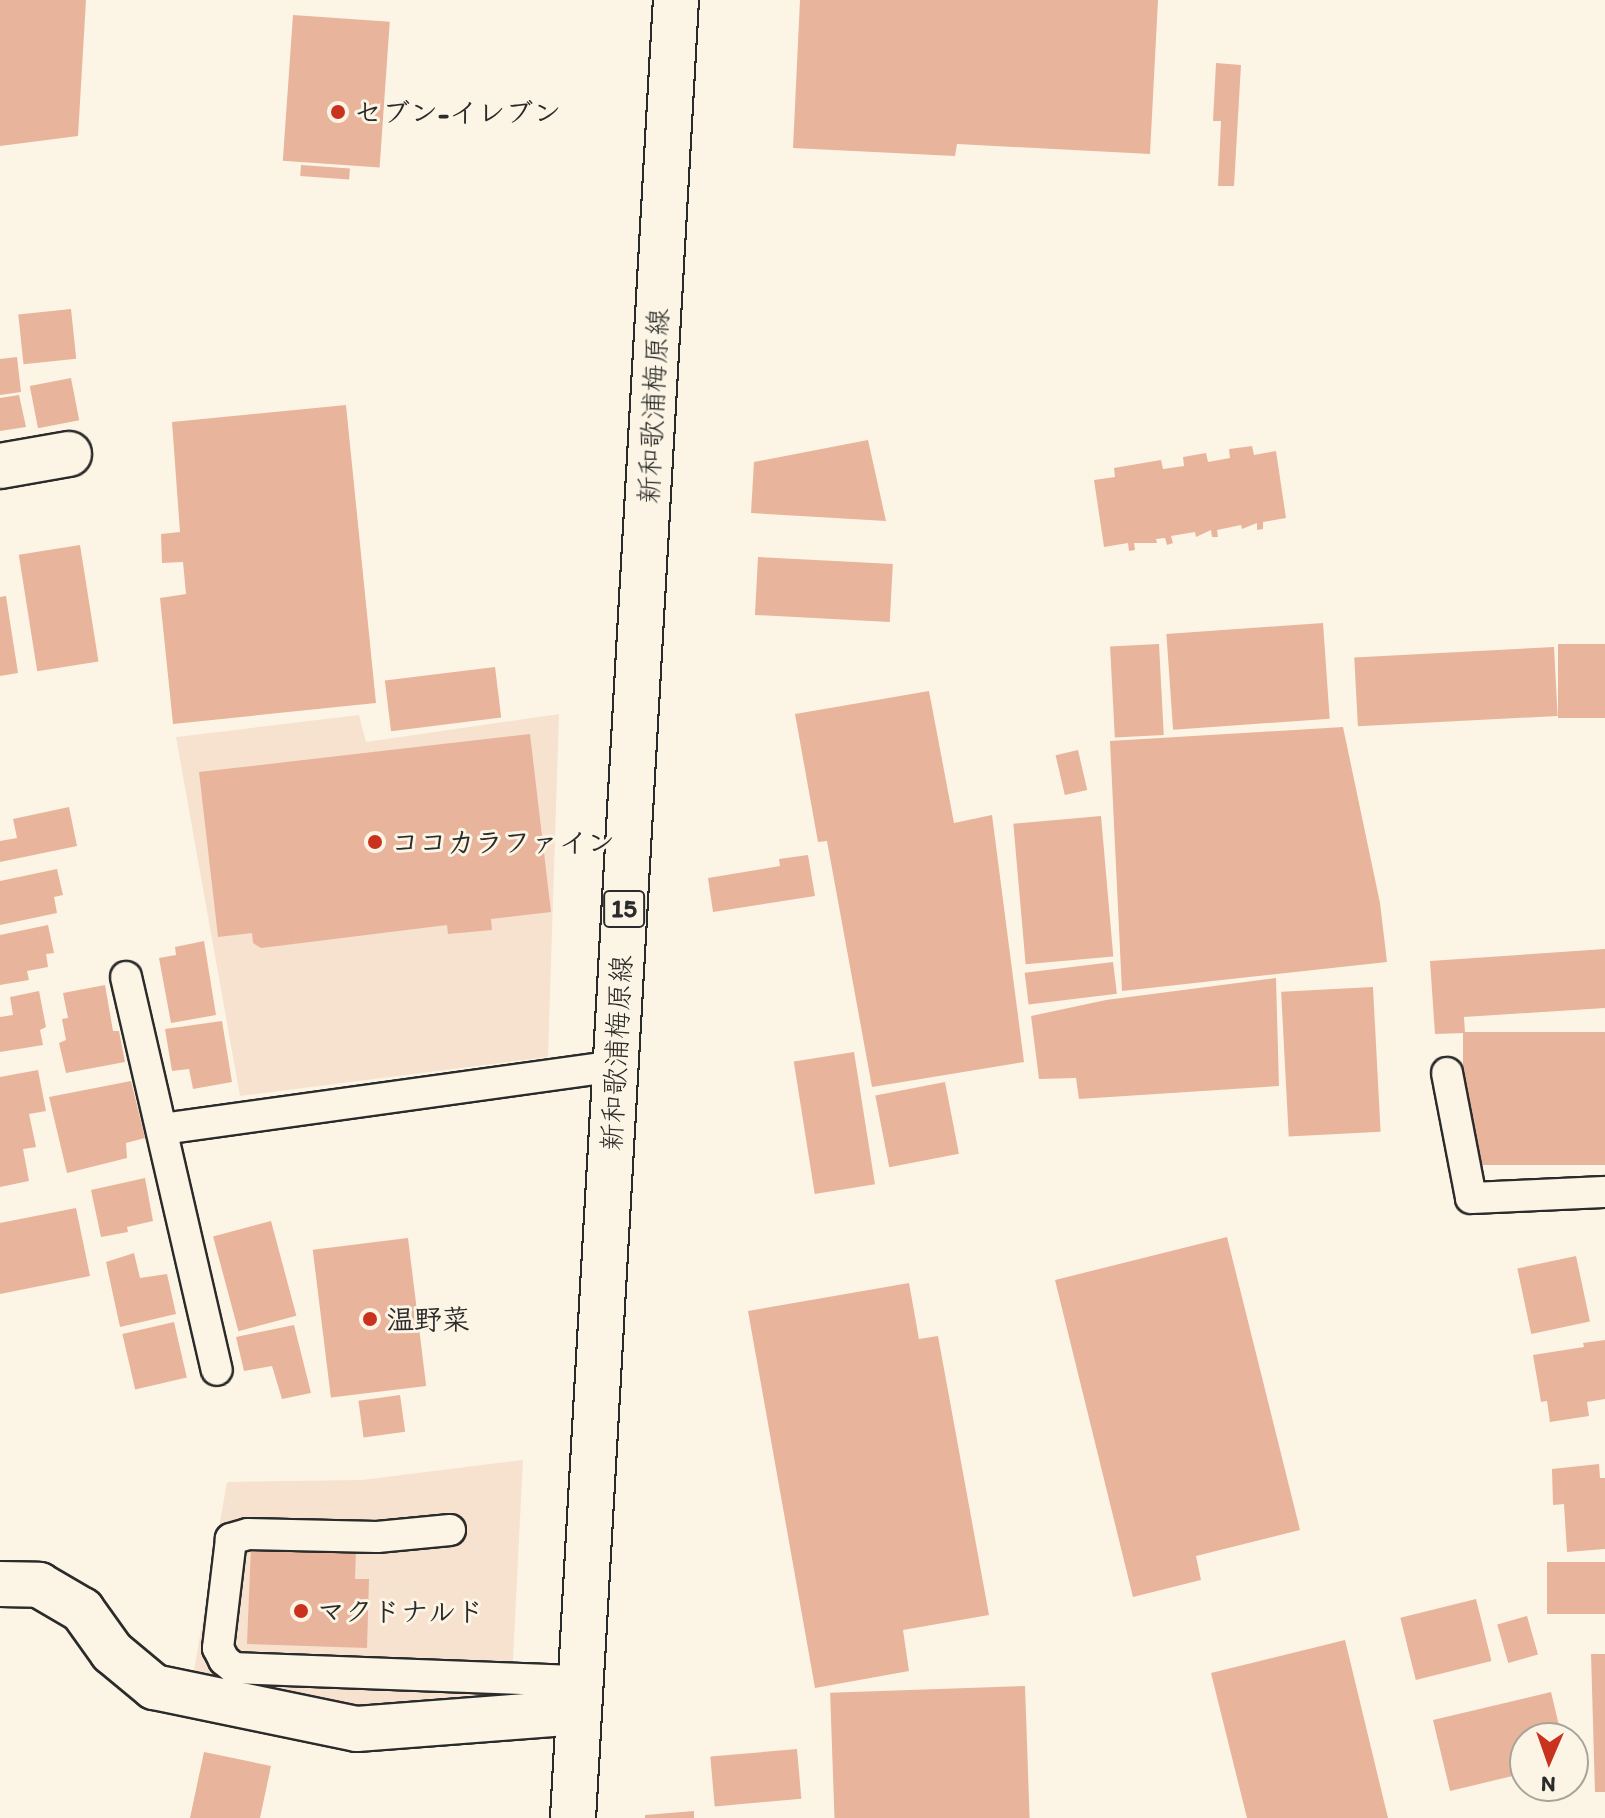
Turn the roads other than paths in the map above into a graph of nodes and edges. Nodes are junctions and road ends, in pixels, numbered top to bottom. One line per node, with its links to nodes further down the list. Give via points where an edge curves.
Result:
1 (676, 0): 5 (main road, 新和歌浦梅原線 / 15)
2 (69, 454): 3 (main road)
3 (0, 466)
4 (126, 977): 7 (lane)
5 (615, 1066): 7 (lane); 12 (main road, 新和歌浦梅原線 / 15)
6 (1447, 1073): 8 (lane, via 1471,1198)
7 (162, 1129): 9 (lane)
8 (1605, 1192)
9 (217, 1370)
10 (450, 1530): 12 (lane, via 377,1537 248,1534 231,1539 218,1648 224,1660 234,1668)
11 (0, 1584): 12 (main road, via 39,1585 82,1610 112,1652 154,1687 357,1729)
12 (579, 1697): 13 (main road, 新和歌浦梅原線 / 15)
13 (573, 1818)

